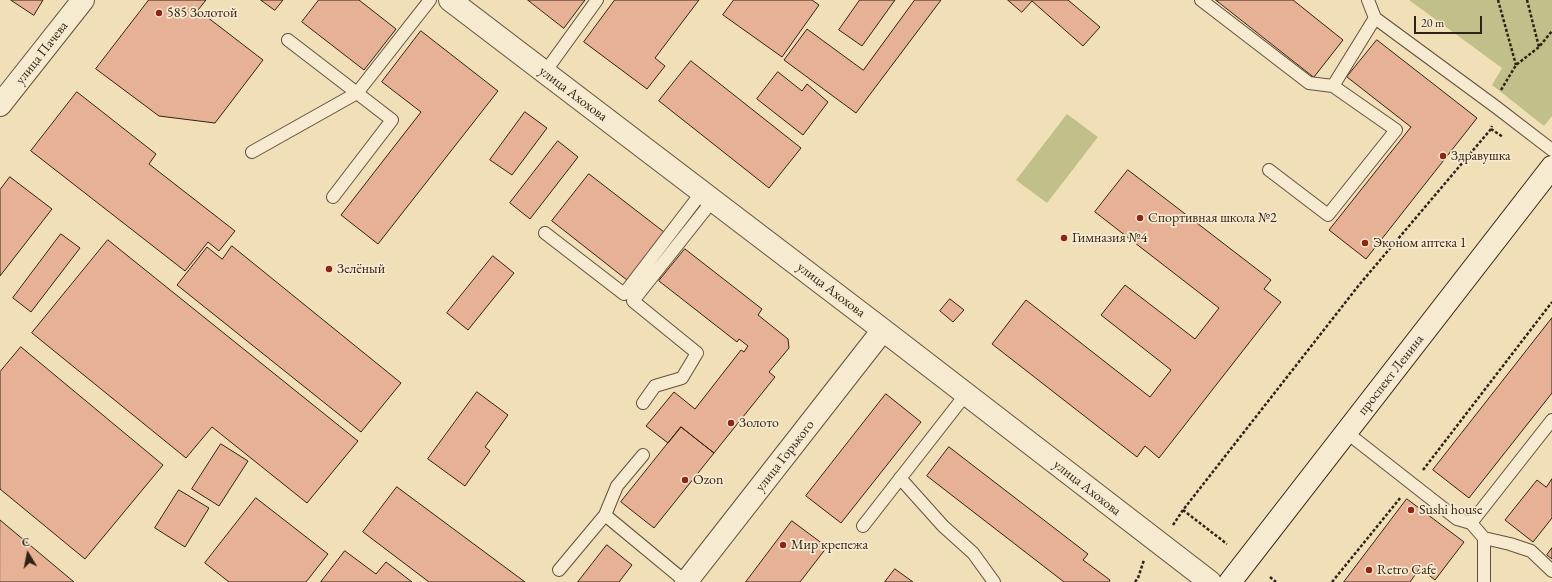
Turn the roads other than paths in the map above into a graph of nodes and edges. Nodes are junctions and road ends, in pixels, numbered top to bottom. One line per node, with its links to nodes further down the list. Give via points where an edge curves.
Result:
1 (83, 0): 12 (street, улица Пачева)
2 (430, 0): 11 (lane)
3 (450, 0): 9 (street, улица Ахохова)
4 (597, 0): 9 (lane)
5 (1201, 0): 10 (lane, via 1309,83)
6 (1368, 0): 7 (lane)
7 (1375, 18): 10 (lane); 13 (lane)
8 (288, 40): 11 (lane)
9 (544, 72): 17 (street, улица Ахохова)
10 (1333, 86): 16 (lane, via 1396,130 1328,215)
11 (357, 93): 14 (lane); 18 (lane, via 392,120)
12 (0, 105)
13 (1552, 150)
14 (252, 152)
15 (1552, 167): 24 (street, проспект Ленина)
16 (1269, 170)
17 (707, 196): 19 (lane, via 624,294); 20 (street, улица Ахохова); 22 (lane, via 633,301 697,353 682,378 655,386)
18 (332, 197)
19 (545, 233)
20 (883, 330): 21 (street, улица Ахохова); 33 (street, улица Горького)
21 (966, 394): 26 (lane); 35 (street, улица Ахохова)
22 (643, 403)
23 (1552, 420): 28 (lane)
24 (1346, 432): 28 (lane, via 1457,519); 36 (street, проспект Ленина)
25 (643, 455): 27 (lane, via 617,486)
26 (900, 478): 29 (lane); 34 (lane, via 943,526 973,553)
27 (604, 515): 31 (lane); 33 (lane)
28 (1471, 523): 30 (lane)
29 (863, 526)
30 (1484, 538): 32 (lane, via 1531,551); 37 (lane)
31 (559, 570)
32 (1552, 571)
33 (686, 582)
34 (994, 582)
35 (1210, 582)
36 (1230, 582)
37 (1484, 582)

